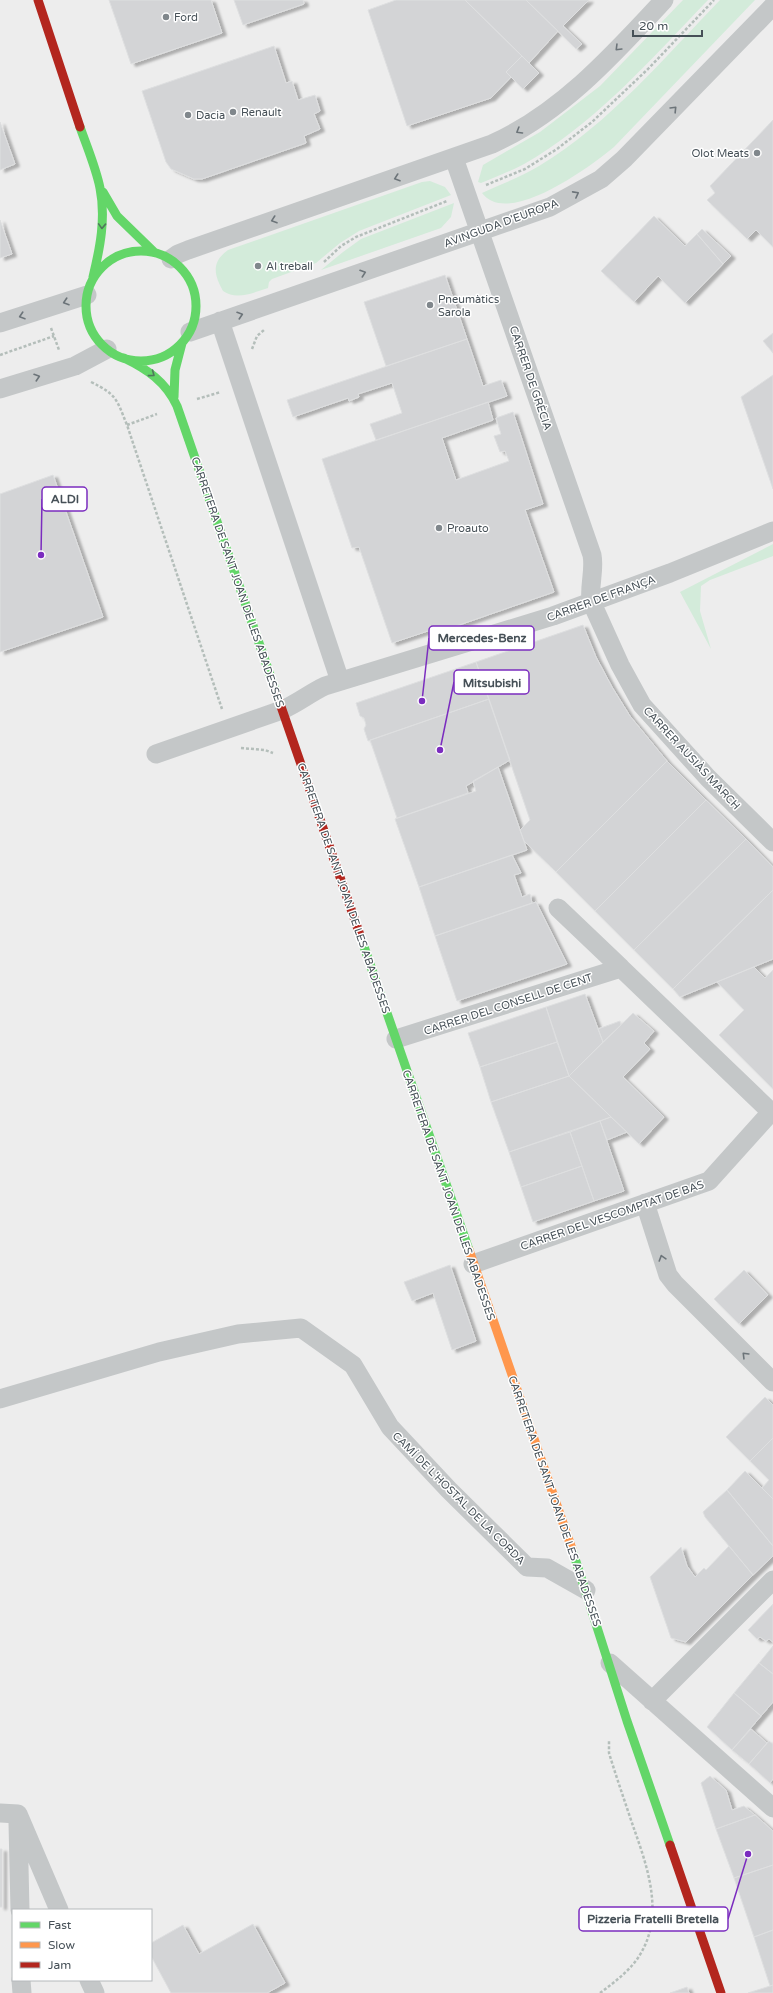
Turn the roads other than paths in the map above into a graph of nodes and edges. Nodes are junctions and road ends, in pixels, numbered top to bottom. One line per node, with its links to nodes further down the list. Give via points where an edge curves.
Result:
1 (38, 0): 5 (main road)
2 (664, 0): 4 (street, one-way to 4, via 587,80 534,121 516,133)
3 (773, 6): 6 (street, AVINGUDA D'EUROPA, one-way to 3, via 550,207 601,179 650,135)
4 (454, 158): 6 (street, CARRER DE GRÈCIA); 7 (street, one-way to 7, via 178,254)
5 (100, 187): 7 (main road, via 117,216); 8 (main road, one-way to 8, via 102,230)
6 (481, 232): 9 (street, AVINGUDA D'EUROPA, one-way to 6); 17 (street, CARRER DE GRÈCIA, via 592,555 589,590)
7 (163, 256): 8 (main road, via 140,251 125,253 100,269); 11 (main road, via 182,269 195,292 195,320)
8 (89, 288): 10 (street, one-way to 10, via 44,309); 12 (main road, via 86,307 88,319 98,341)
9 (220, 321): 11 (street, AVINGUDA D'EUROPA); 18 (street)
10 (0, 323)
11 (186, 338): 13 (main road, via 172,352 161,358 142,361); 15 (main road, CARRETERA DE SANT JOAN DE LES ABADESSES, via 175,370)
12 (107, 350): 13 (main road); 14 (street, one-way to 12, via 75,366)
13 (124, 358): 15 (main road, CARRETERA DE SANT JOAN DE LES ABADESSES, one-way to 15, via 154,375)
14 (0, 389)
15 (175, 402): 19 (main road, CARRETERA DE SANT JOAN DE LES ABADESSES)
16 (773, 531): 17 (street, CARRER DE FRANÇA, via 670,573)
17 (591, 601): 18 (street, CARRER DE FRANÇA, via 553,616); 21 (street, CARRER AUSIÀS MARCH, via 620,665 642,705 708,778)
18 (340, 682): 19 (street, CARRER DE FRANÇA, via 316,690 297,704)
19 (282, 710): 20 (street, CARRER DE FRANÇA); 24 (main road, CARRETERA DE SANT JOAN DE LES ABADESSES)
20 (156, 754)
21 (773, 842)
22 (558, 908): 23 (street)
23 (621, 968): 24 (street, CARRER DEL CONSELL DE CENT); 25 (street, CARRER DEL VESCOMPTAT DE BAS, via 771,1112 709,1181)
24 (396, 1039): 26 (main road, CARRETERA DE SANT JOAN DE LES ABADESSES)
25 (645, 1203): 26 (street, CARRER DEL VESCOMPTAT DE BAS); 27 (street, one-way to 25, via 674,1284 668,1275)
26 (473, 1264): 30 (main road, CARRETERA DE SANT JOAN DE LES ABADESSES)
27 (773, 1382)
28 (0, 1399): 30 (street, CAMÍ DE L'HOSTAL DE LA CORDA, via 159,1352 238,1334 301,1328 353,1366 390,1427 527,1567 547,1568)
29 (773, 1580): 32 (street)
30 (586, 1590): 31 (main road, CARRETERA DE SANT JOAN DE LES ABADESSES)
31 (610, 1663): 32 (street); 41 (main road, CARRETERA DE SANT JOAN DE LES ABADESSES, via 627,1721)
32 (652, 1701): 33 (street)
33 (773, 1808)
34 (9, 1814): 35 (street); 36 (street)
35 (20, 1909)
36 (58, 1909)
37 (21, 1981): 39 (street)
38 (89, 1981): 40 (street)
39 (22, 1993)
40 (95, 1993)
41 (721, 1993)

